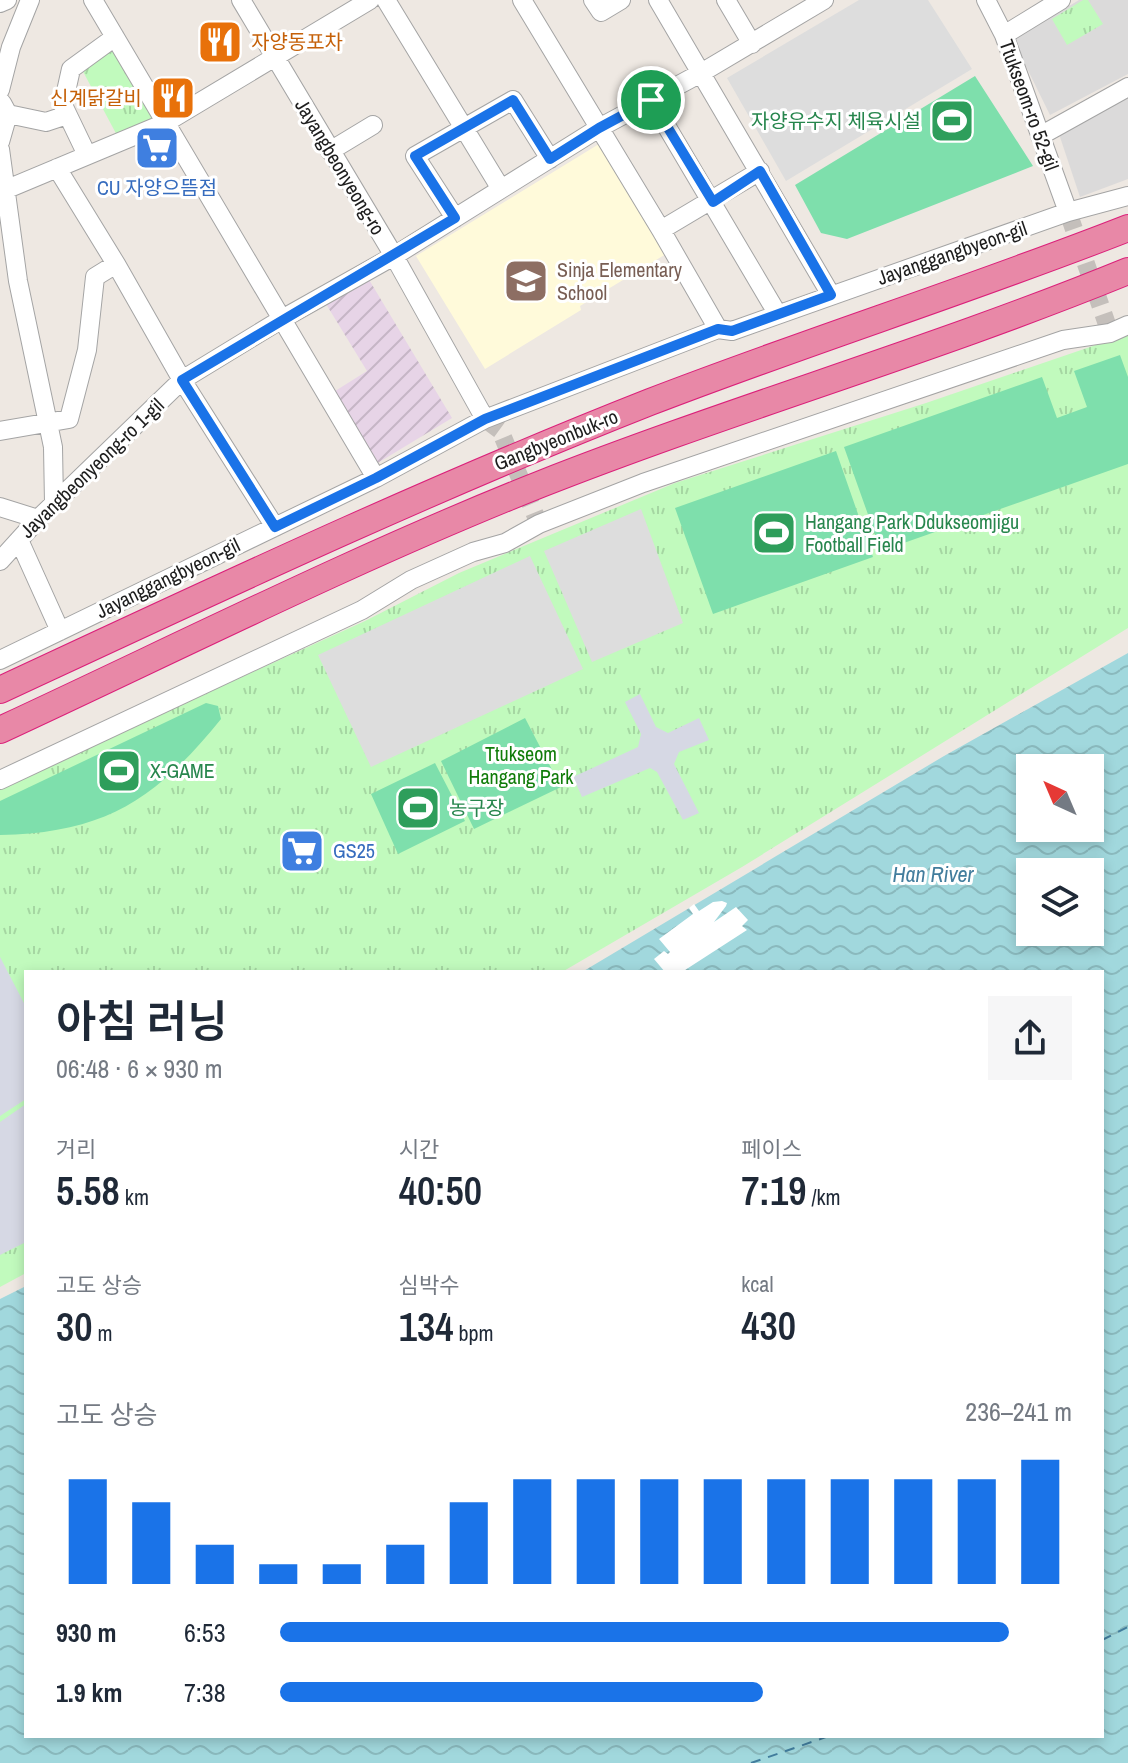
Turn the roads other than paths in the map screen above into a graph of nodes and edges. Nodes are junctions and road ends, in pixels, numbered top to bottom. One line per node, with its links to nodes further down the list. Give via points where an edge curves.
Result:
1 (7, 0): 14 (street)
2 (30, 0): 23 (street)
3 (93, 0): 18 (street)
4 (241, 0): 20 (street, Jayangbeonyeong-ro)
5 (370, 0): 20 (street)
6 (386, 0): 30 (street)
7 (522, 0): 29 (street)
8 (621, 0): 15 (street)
9 (658, 0): 21 (street)
10 (726, 0): 19 (street)
11 (824, 0): 16 (street, Jayangbeonyeong-ro 1-gil)
12 (986, 0): 17 (street, Ttukseom-ro 52-gil)
13 (1061, 0): 17 (street)
14 (0, 3)
15 (597, 6)
16 (799, 6): 19 (street, Jayangbeonyeong-ro 1-gil)
17 (1004, 35): 31 (street, Ttukseom-ro 52-gil)
18 (115, 37): 26 (street, via 71,69 63,105); 27 (street)
19 (752, 44): 21 (street, Jayangbeonyeong-ro 1-gil)
20 (274, 57): 27 (street); 34 (street, Jayangbeonyeong-ro)
21 (701, 73): 24 (street, Jayangbeonyeong-ro 1-gil); 38 (street)
22 (1128, 87): 31 (street)
23 (0, 90)
24 (651, 100): 29 (street, Jayangbeonyeong-ro 1-gil); 42 (street)
25 (4, 107): 26 (street, via 46,122); 32 (street)
26 (67, 115): 35 (street)
27 (165, 123): 35 (street); 54 (street)
28 (373, 125): 34 (street)
29 (599, 128): 36 (street, Jayangbeonyeong-ro 1-gil); 46 (street)
30 (464, 129): 36 (street, via 513,100); 39 (street); 44 (street, via 415,156)
31 (1040, 136): 43 (street, Ttukseom-ro 52-gil)
32 (0, 142)
33 (0, 149): 40 (street)
34 (330, 151): 47 (street, Jayangbeonyeong-ro)
35 (87, 155): 37 (street)
36 (550, 159): 39 (street, Jayangbeonyeong-ro 1-gil)
37 (57, 168): 40 (street); 48 (street)
38 (760, 171): 42 (street); 51 (street)
39 (501, 189): 44 (street, Jayangbeonyeong-ro 1-gil)
40 (2, 191): 59 (street)
41 (1128, 196): 43 (street, Jayanggangbyeon-gil)
42 (713, 202): 46 (street); 53 (street)
43 (1068, 212): 51 (street, Jayanggangbyeon-gil)
44 (455, 218): 47 (street, Jayangbeonyeong-ro 1-gil)
45 (1128, 228): 71 (highway, Gangbyeonbuk-ro, via 527,451)
46 (661, 230): 56 (street)
47 (394, 256): 54 (street, Jayangbeonyeong-ro 1-gil); 58 (street, Jayangbeonyeong-ro)
48 (116, 264): 57 (street); 59 (street, via 95,277 87,350 69,419)
49 (1128, 271): 52 (highway, Gangbyeonbuk-ro)
50 (1128, 284): 52 (highway)
51 (831, 295): 53 (street, Jayanggangbyeon-gil)
52 (1063, 298): 70 (highway, Gangbyeonbuk-ro, via 542,484 432,529)
53 (777, 313): 56 (street, Jayanggangbyeon-gil, via 732,331)
54 (282, 319): 57 (street, Jayangbeonyeong-ro 1-gil); 61 (street)
55 (1128, 325): 74 (street, via 1063,340 569,512 411,580 362,610)
56 (718, 329): 58 (street, Jayanggangbyeon-gil)
57 (182, 380): 62 (street, Jayangbeonyeong-ro 1-gil); 65 (street)
58 (485, 419): 61 (street, Jayanggangbyeon-gil)
59 (48, 423): 60 (street); 62 (street)
60 (0, 431)
61 (376, 478): 65 (street, Jayanggangbyeon-gil)
62 (54, 503): 64 (street, Jayangbeonyeong-ro 1-gil)
63 (0, 507): 64 (street)
64 (38, 519): 66 (street, Jayangbeonyeong-ro 1-gil)
65 (275, 527): 68 (street, Jayanggangbyeon-gil)
66 (19, 540): 67 (street, Jayangbeonyeong-ro 1-gil); 68 (street)
67 (0, 561)
68 (60, 631): 69 (street, Jayanggangbyeon-gil)
69 (0, 660)
70 (129, 670): 72 (highway, Gangbyeonbuk-ro); 73 (highway)
71 (0, 690)
72 (0, 730)
73 (0, 750)
74 (0, 780)

